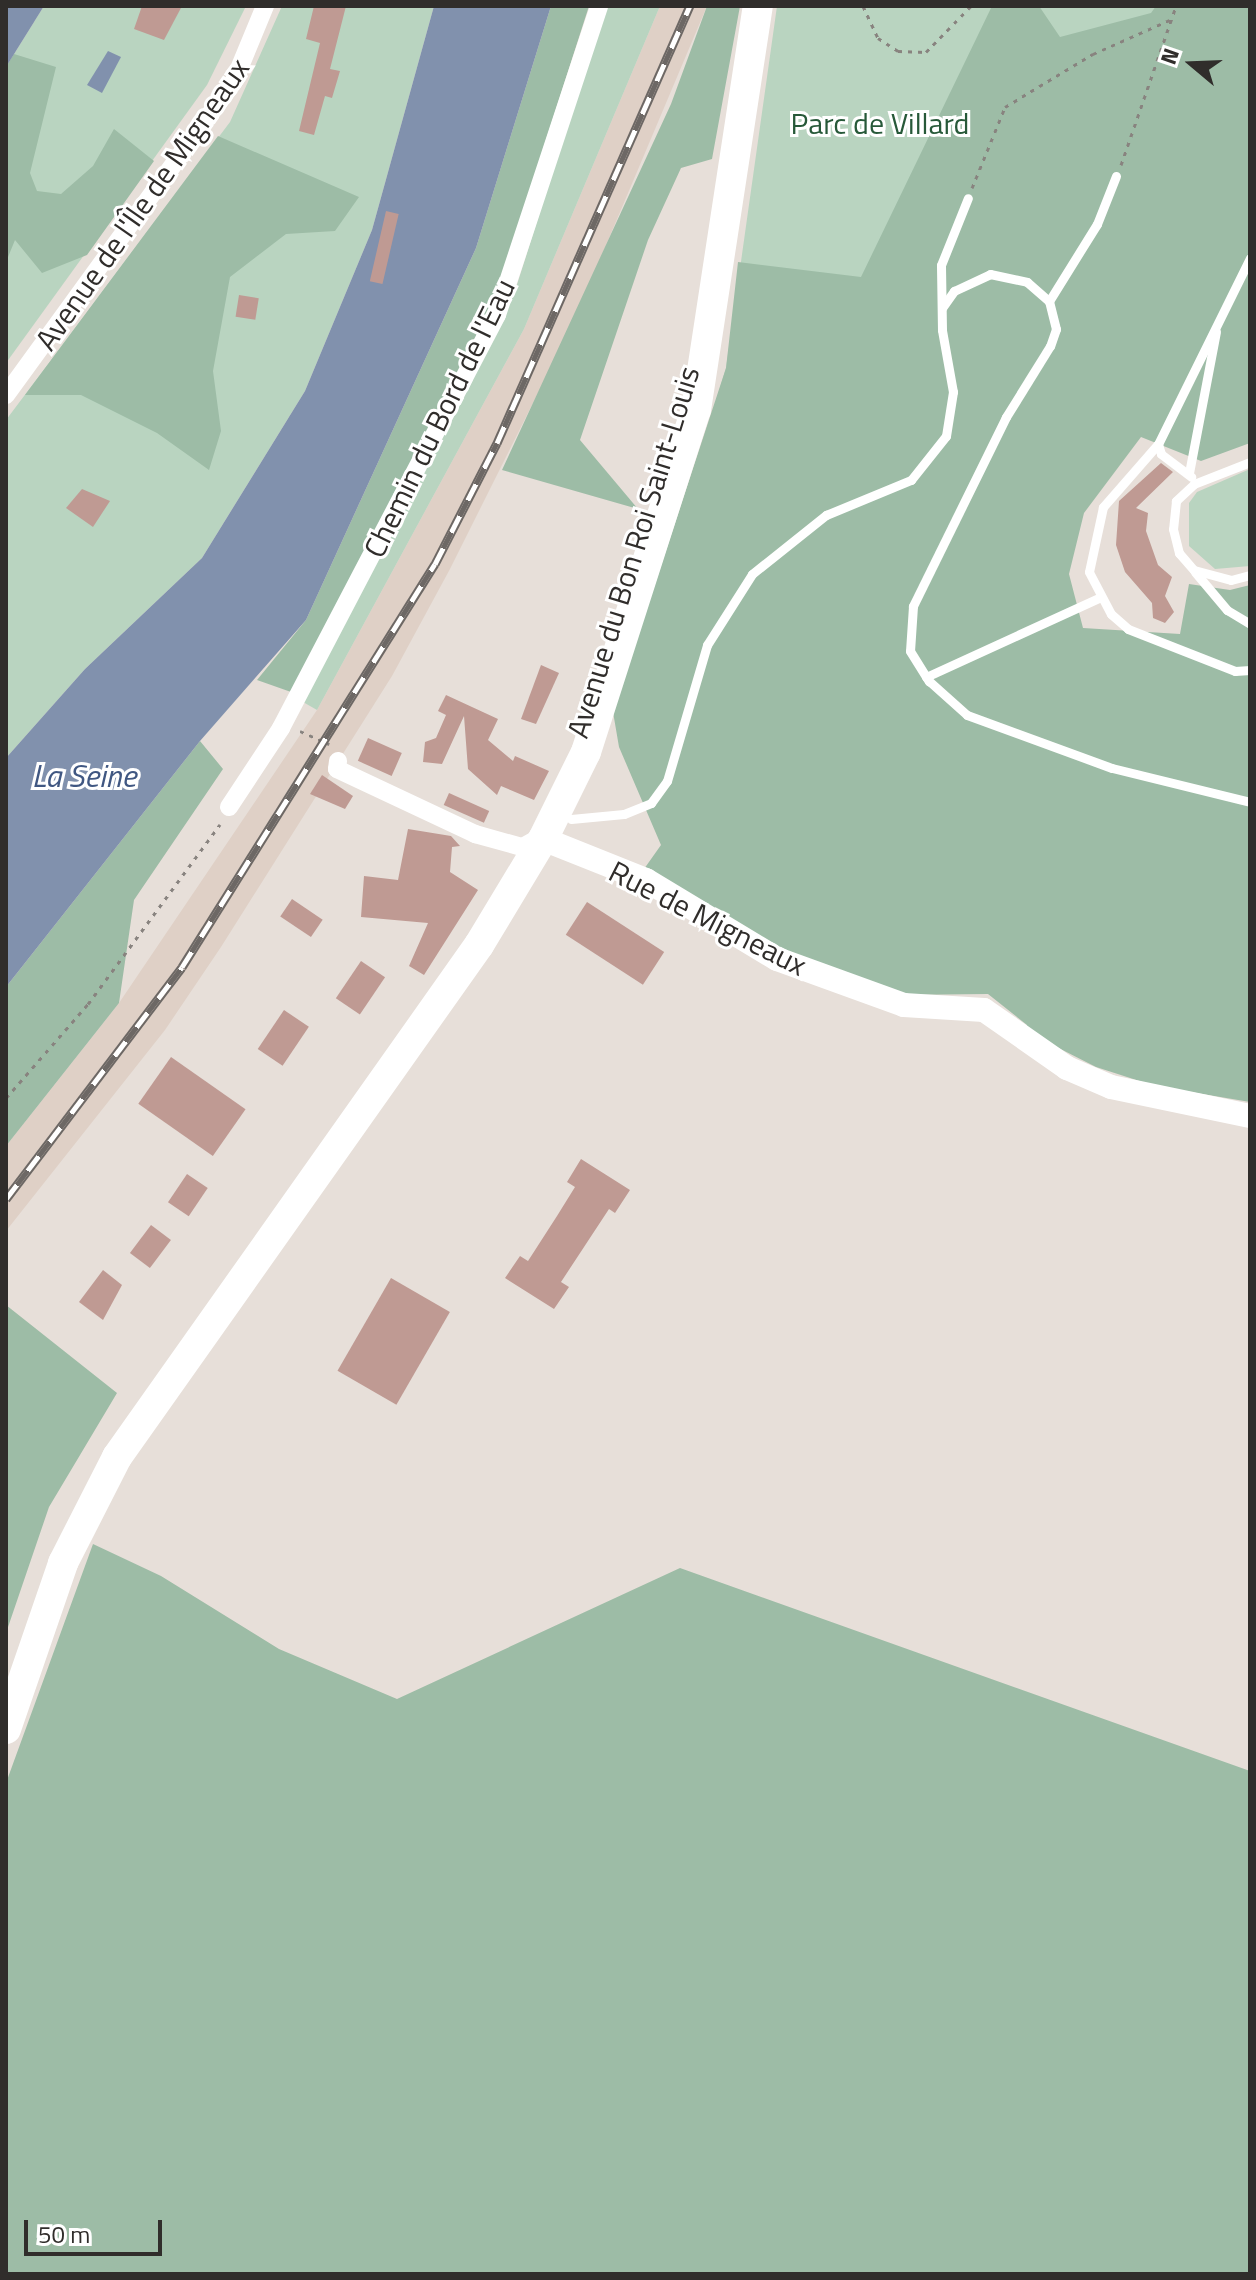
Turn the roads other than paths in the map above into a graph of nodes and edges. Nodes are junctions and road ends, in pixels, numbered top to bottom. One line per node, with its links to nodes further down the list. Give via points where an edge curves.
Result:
1 (265, 6): 10 (street, Avenue de l'Île de Migneaux, via 234,81)
2 (599, 6): 23 (street, Chemin du Bord de l'Eau, via 497,315 281,728)
3 (758, 6): 25 (main road, Avenue du Bon Roi Saint-Louis, via 681,418 575,738)
4 (1116, 176): 7 (lane, via 1097,224)
5 (968, 198): 8 (lane, via 941,265)
6 (1250, 258): 9 (lane)
7 (1049, 301): 8 (lane, via 1027,282 990,274 954,291); 20 (lane, via 1056,329 1050,346 1006,417 907,623 910,651)
8 (942, 308): 24 (lane, via 952,415 932,455 911,480 826,515 752,574 707,645 667,781 651,803 624,814)
9 (1219, 319): 11 (lane); 13 (lane)
10 (6, 395)
11 (1158, 444): 13 (lane, via 1161,454); 17 (lane, via 1103,507 1095,526 1089,572)
12 (1250, 462): 14 (lane)
13 (1189, 473): 14 (lane)
14 (1194, 484): 15 (lane, via 1176,501 1173,529 1179,553)
15 (1194, 570): 16 (lane, via 1231,580); 18 (lane, via 1227,610)
16 (1250, 575)
17 (1101, 597): 19 (lane, via 1128,629 1235,671); 20 (lane)
18 (1250, 624)
19 (1250, 670)
20 (926, 677): 22 (lane, via 976,719 1112,768)
21 (338, 761): 25 (street, via 337,769 500,845)
22 (1250, 802)
23 (229, 807)
24 (571, 819)
25 (534, 844): 26 (street, Rue de Migneaux, via 646,880 777,959 904,1005 984,1010 1067,1068 1111,1087); 27 (main road, Avenue du Bon Roi Saint-Louis, via 450,988 140,1420 95,1496 47,1604)
26 (1250, 1116)
27 (6, 1729)

